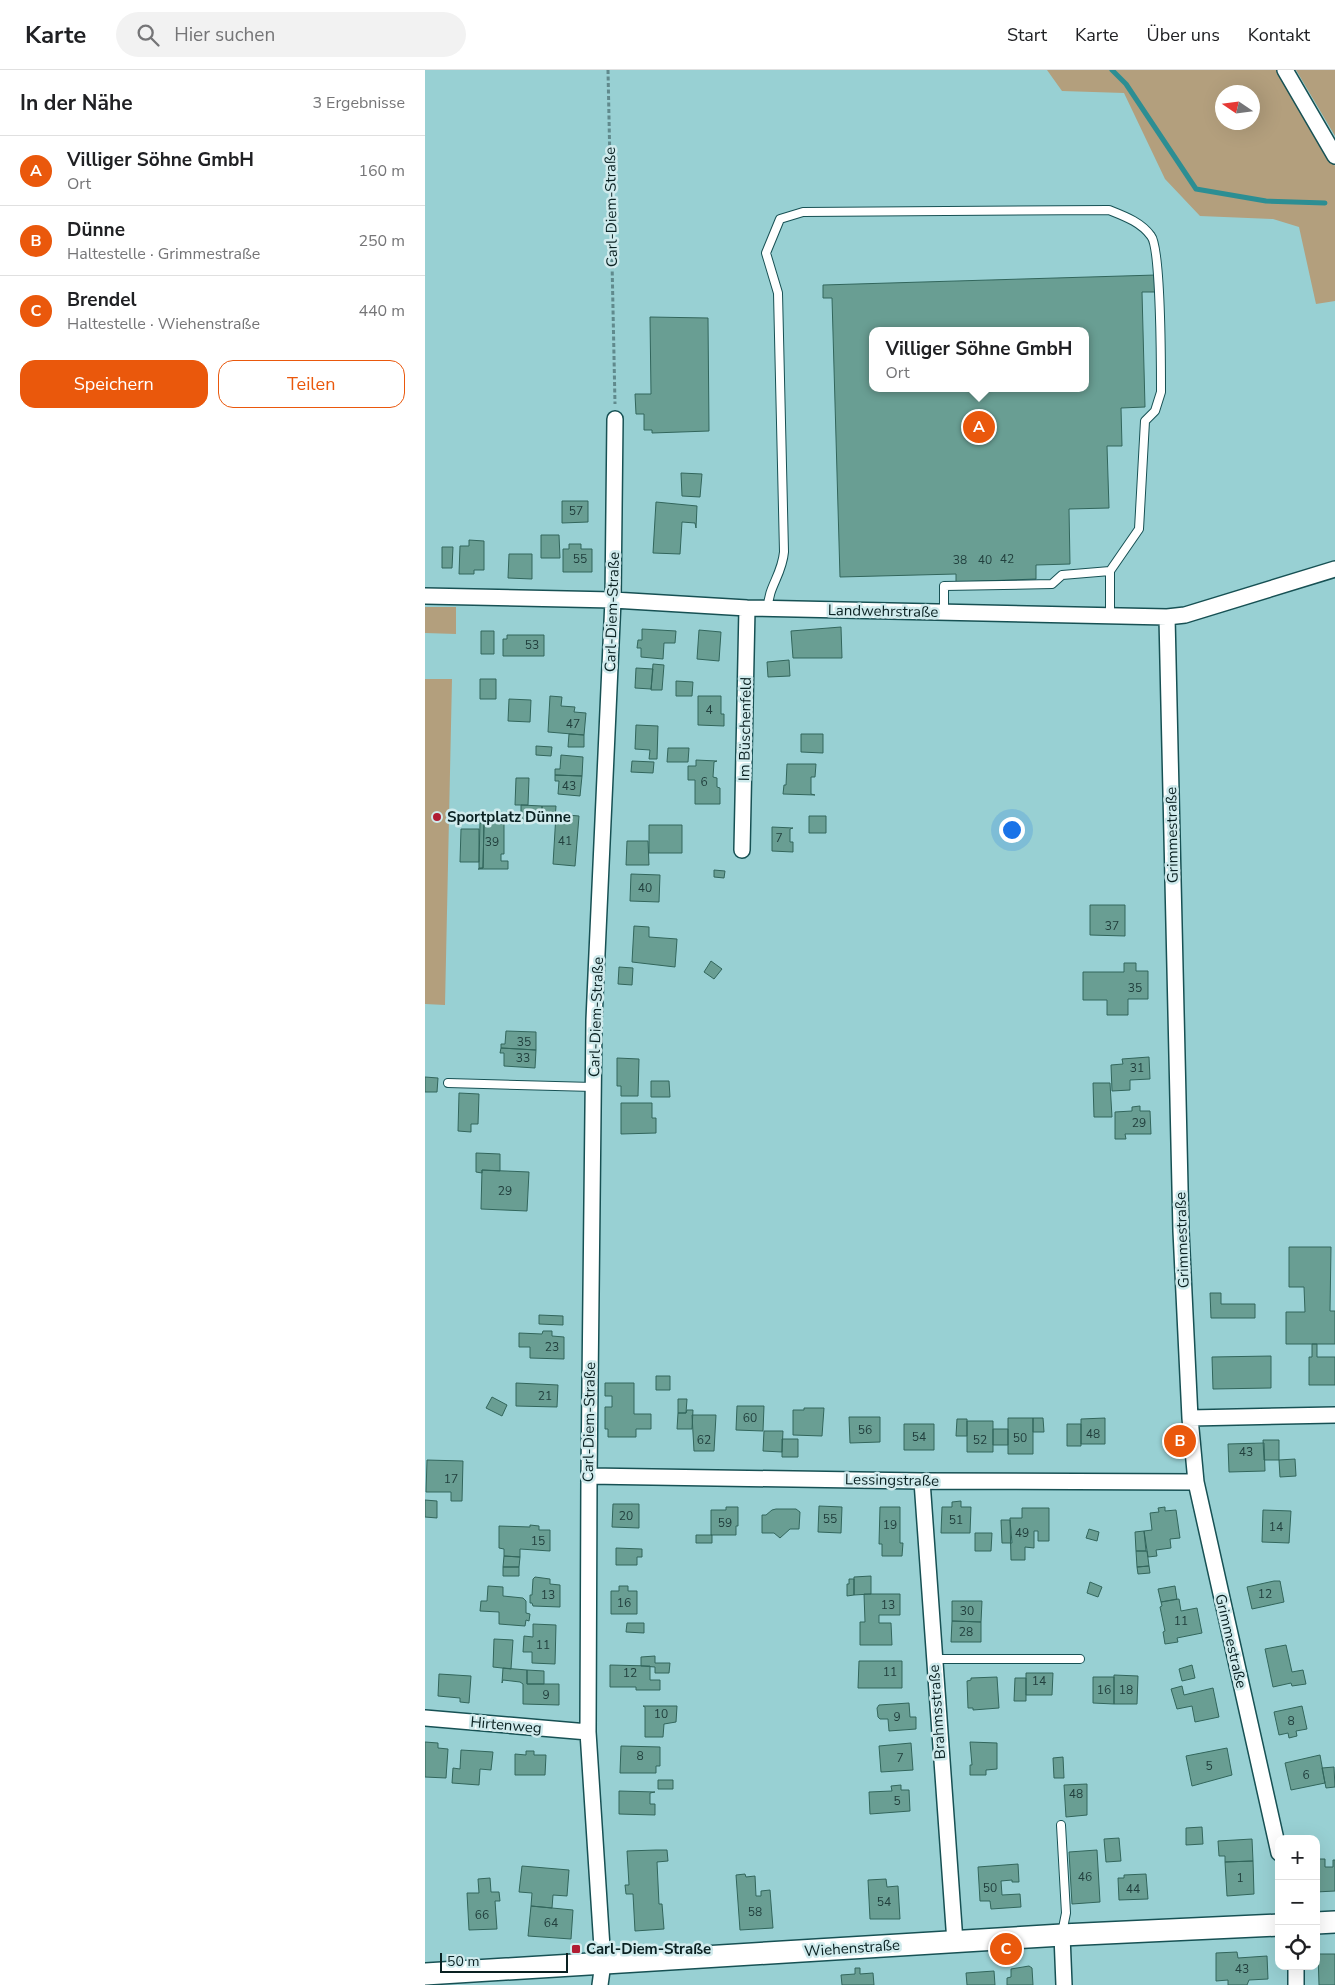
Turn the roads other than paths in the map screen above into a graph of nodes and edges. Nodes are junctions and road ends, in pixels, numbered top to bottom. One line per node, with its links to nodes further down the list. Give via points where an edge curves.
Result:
1 (1285, 70): 2 (street)
2 (1335, 156)
3 (615, 419): 7 (street, Carl-Diem-Straße)
4 (1335, 569): 12 (street, Landwehrstraße, via 1185,615)
5 (1111, 571): 9 (lane, via 1139,529 1145,421 1155,411 1161,392 1157,266 1152,236 1134,221 1109,210 803,212 780,219 766,253 777,293 784,552 783,566 768,597); 10 (lane, via 1062,575 1052,584 944,586); 11 (lane)
6 (425, 596): 7 (street, Landwehrstraße)
7 (613, 600): 8 (street, Landwehrstraße); 15 (street, Carl-Diem-Straße)
8 (747, 608): 9 (street, Landwehrstraße); 13 (street, Im Büschenfeld)
9 (768, 608): 10 (street, Landwehrstraße)
10 (944, 612): 11 (street, Landwehrstraße)
11 (1110, 616): 12 (street, Landwehrstraße)
12 (1167, 617): 17 (street, Grimmestraße, via 1181,1231)
13 (742, 850)
14 (448, 1083): 15 (lane)
15 (593, 1087): 18 (street, Carl-Diem-Straße)
16 (1335, 1415): 17 (street)
17 (1190, 1418): 20 (street, Grimmestraße)
18 (589, 1476): 19 (street, Lessingstraße); 24 (street, Carl-Diem-Straße)
19 (922, 1481): 20 (street, Lessingstraße); 21 (street, Brahmsstraße)
20 (1196, 1482): 26 (street, Grimmestraße)
21 (933, 1659): 22 (lane); 31 (street, Brahmsstraße)
22 (1080, 1659)
23 (425, 1718): 24 (street, Hirtenweg)
24 (588, 1732): 32 (street, Carl-Diem-Straße)
25 (1061, 1825): 30 (lane, via 1066,1913)
26 (1275, 1835)
27 (1335, 1922): 28 (street)
28 (1320, 1923)
29 (1275, 1924): 30 (street, Wiehenstraße)
30 (1061, 1935): 31 (street, Wiehenstraße); 36 (street)
31 (955, 1942): 32 (street, Wiehenstraße)
32 (603, 1964): 34 (street, Wiehenstraße); 35 (street, Carl-Diem-Straße)
33 (1296, 1970): 37 (street)
34 (425, 1974)
35 (600, 1985)
36 (1064, 1985)
37 (1296, 1985)

